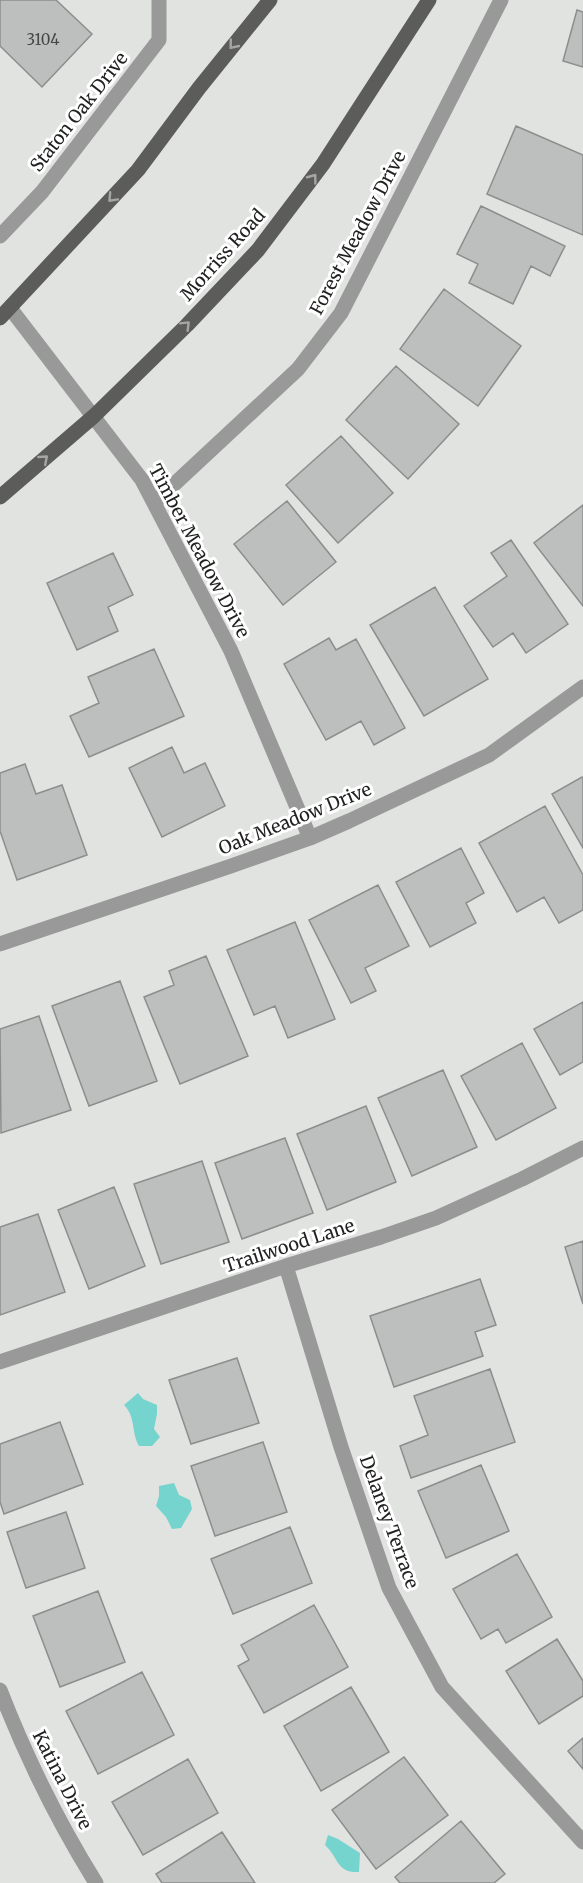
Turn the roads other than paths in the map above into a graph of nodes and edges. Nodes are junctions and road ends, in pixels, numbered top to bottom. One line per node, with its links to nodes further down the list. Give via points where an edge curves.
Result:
1 (159, 0): 5 (street, Staton Oak Drive, via 159,40 42,192)
2 (270, 0): 6 (main road, one-way to 6, via 138,170)
3 (429, 0): 7 (main road, Morriss Road, one-way to 3, via 258,250 323,164)
4 (501, 0): 9 (street, Forest Meadow Drive, via 341,313 298,369)
5 (0, 236)
6 (5, 313): 7 (street, Timber Meadow Drive)
7 (94, 416): 8 (main road, Morriss Road, one-way to 7); 9 (street, Timber Meadow Drive, via 142,480)
8 (0, 497)
9 (154, 503): 11 (street, Timber Meadow Drive, via 231,651)
10 (583, 687): 11 (street, Oak Meadow Drive, via 489,755)
11 (310, 838): 12 (street, Oak Meadow Drive)
12 (0, 944)
13 (583, 1148): 14 (street, Trailwood Lane, via 436,1218)
14 (286, 1266): 15 (street, Trailwood Lane); 17 (street, Delaney Terrace, via 389,1588 442,1687)
15 (0, 1362)
16 (0, 1690): 18 (street, Katina Drive, via 17,1736 68,1838)
17 (583, 1842)
18 (96, 1883)

